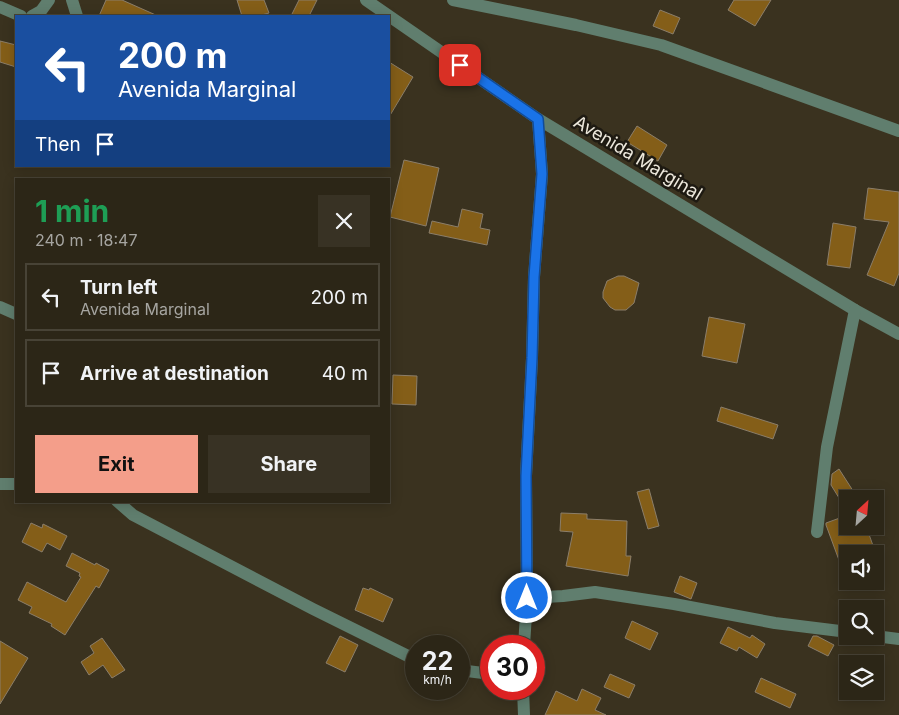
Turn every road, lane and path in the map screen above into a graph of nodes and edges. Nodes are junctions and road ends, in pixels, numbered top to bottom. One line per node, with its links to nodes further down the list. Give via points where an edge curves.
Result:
1 (50, 0): 7 (street)
2 (72, 0): 8 (street)
3 (366, 0): 9 (street, Avenida Marginal)
4 (452, 0): 12 (street, via 660,45)
5 (0, 7): 6 (street)
6 (19, 15)
7 (34, 15)
8 (76, 15)
9 (388, 15)
10 (390, 17): 11 (street, Avenida Marginal)
11 (538, 119): 14 (street, Avenida Marginal); 21 (street, via 542,174 534,277 526,476)
12 (899, 131)
13 (0, 307): 15 (street)
14 (855, 310): 16 (street, Avenida Marginal); 20 (street, via 827,447)
15 (15, 314)
16 (899, 334)
17 (0, 484): 18 (street)
18 (15, 484)
19 (119, 503): 26 (street, via 133,515)
20 (818, 532)
21 (527, 598): 22 (street, via 595,592); 23 (street)
22 (839, 631)
23 (525, 635)
24 (884, 637): 25 (street)
25 (899, 639)
26 (405, 655)
27 (523, 700): 28 (street)
28 (524, 715)

